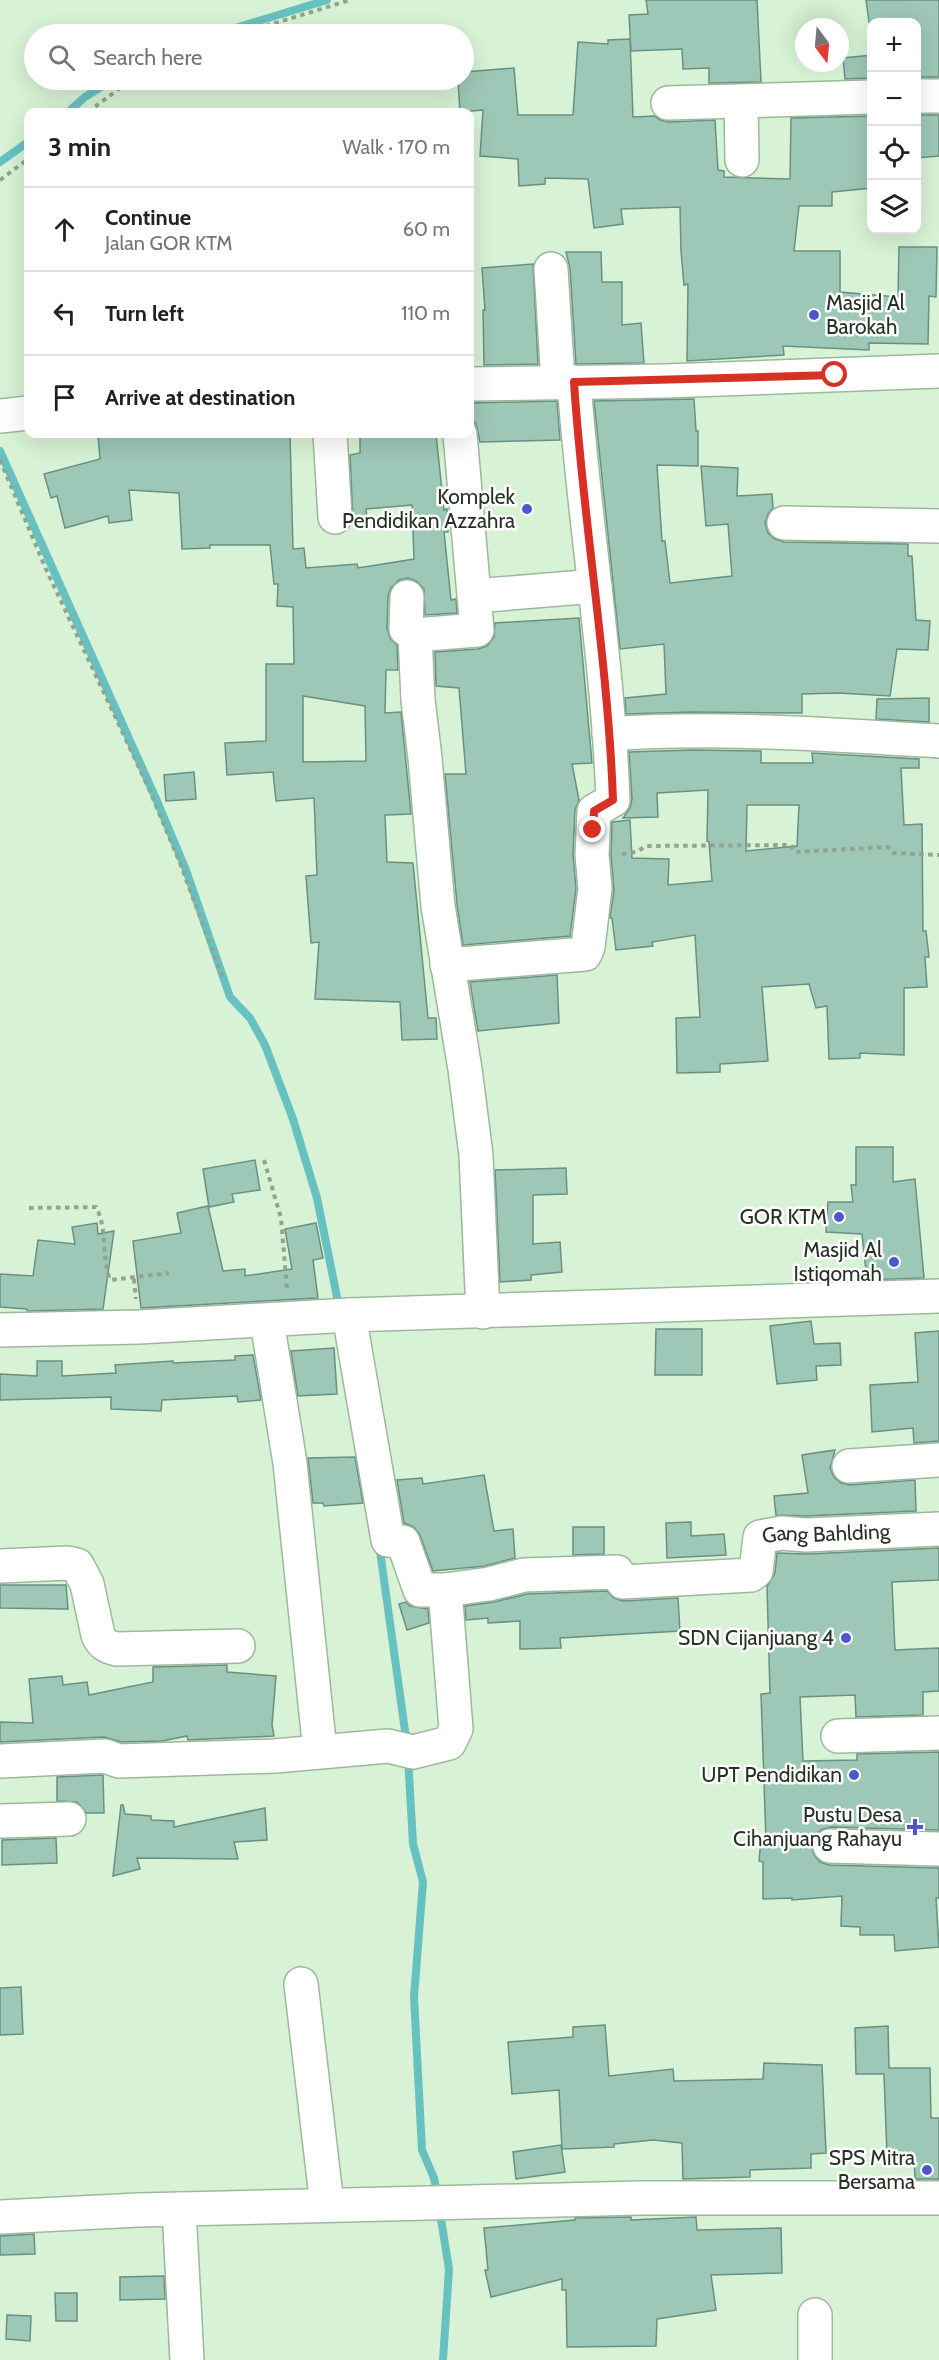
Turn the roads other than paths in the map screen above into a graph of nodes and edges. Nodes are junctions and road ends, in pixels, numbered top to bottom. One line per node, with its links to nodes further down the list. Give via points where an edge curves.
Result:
1 (921, 96): 2 (street)
2 (939, 96)
3 (867, 97): 4 (street)
4 (741, 101): 5 (street); 6 (street)
5 (668, 103)
6 (742, 160)
7 (552, 269): 9 (street)
8 (939, 371): 9 (street)
9 (566, 382): 10 (street); 18 (street)
10 (474, 384)
11 (24, 413): 12 (street)
12 (0, 416)
13 (330, 438): 15 (street)
14 (460, 438): 19 (street)
15 (335, 517)
16 (784, 523): 17 (street)
17 (939, 526)
18 (595, 586): 19 (street); 22 (street)
19 (475, 596): 21 (street, via 477,630)
20 (406, 597): 21 (street, via 406,628)
21 (415, 635): 24 (street, via 418,700)
22 (609, 734): 23 (street, via 765,730); 24 (street, via 613,800 594,811 595,888 585,954)
23 (939, 741)
24 (447, 965): 26 (street, via 476,1155)
25 (939, 1296): 26 (street)
26 (483, 1312): 27 (street)
27 (349, 1315): 28 (street); 34 (street, via 387,1540 403,1542 420,1590)
28 (279, 1320): 29 (street); 38 (street)
29 (0, 1330)
30 (939, 1460): 31 (street)
31 (849, 1466)
32 (939, 1529): 34 (street, Gang Bahlding, via 782,1533 760,1537 756,1571 751,1575 623,1582 617,1572 524,1575)
33 (0, 1566): 35 (street, via 77,1565 87,1584 98,1635 107,1647)
34 (445, 1590): 38 (street, via 456,1729 448,1743 413,1752 388,1746)
35 (238, 1646)
36 (939, 1733): 37 (street)
37 (838, 1736)
38 (320, 1751): 39 (street, via 120,1761 105,1756)
39 (0, 1761)
40 (69, 1819): 41 (street)
41 (0, 1821)
42 (830, 1846): 43 (street)
43 (939, 1849)
44 (301, 1984): 46 (street)
45 (939, 2199): 46 (street, via 640,2198)
46 (327, 2205): 47 (street)
47 (179, 2210): 48 (street); 50 (street)
48 (0, 2217)
49 (815, 2315): 51 (street)
50 (187, 2360)
51 (815, 2360)

